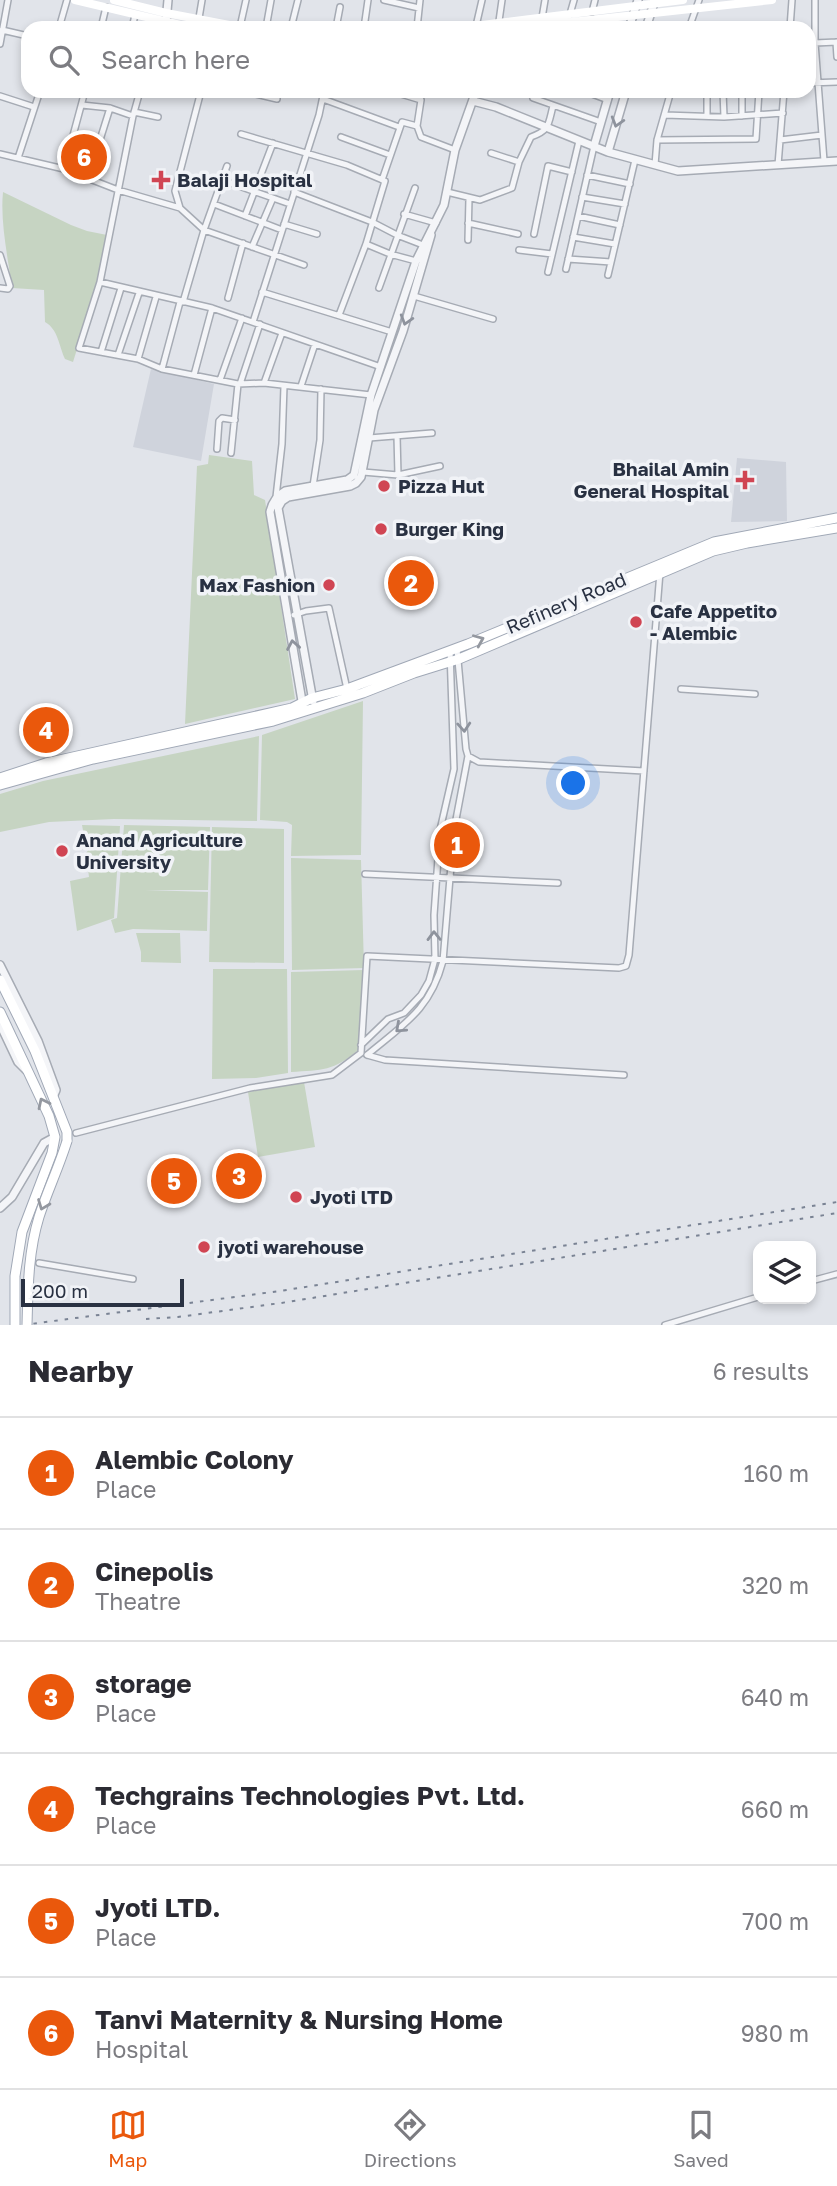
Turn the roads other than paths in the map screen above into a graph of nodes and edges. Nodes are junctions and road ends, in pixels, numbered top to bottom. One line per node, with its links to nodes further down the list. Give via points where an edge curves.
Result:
1 (9, 0): 52 (street)
2 (67, 0): 34 (street)
3 (75, 0): 24 (main road)
4 (114, 0): 31 (main road)
5 (168, 0): 31 (street)
6 (202, 0): 32 (street)
7 (246, 0): 39 (street)
8 (271, 0): 40 (street)
9 (298, 0): 41 (street)
10 (368, 0): 43 (street)
11 (384, 0): 27 (street)
12 (420, 0): 27 (street)
13 (482, 0): 45 (street)
14 (502, 0): 46 (street)
15 (545, 0): 33 (street)
16 (574, 0): 30 (street)
17 (595, 0): 28 (street)
18 (683, 0): 23 (main road)
19 (772, 0): 22 (main road)
20 (792, 0): 50 (street)
21 (815, 0): 51 (street)
22 (698, 4): 23 (main road); 49 (street)
23 (653, 5): 26 (main road)
24 (106, 7): 29 (main road); 35 (street)
25 (340, 7): 42 (street)
26 (636, 7): 28 (main road); 48 (main road)
27 (419, 8): 44 (street)
28 (592, 12): 30 (main road)
29 (135, 15): 31 (main road); 36 (street)
30 (570, 15): 33 (main road)
31 (166, 17): 32 (main road); 37 (main road)
32 (199, 18): 38 (main road)
33 (541, 19): 47 (main road)
34 (61, 21)
35 (103, 21)
36 (134, 21)
37 (176, 21)
38 (205, 21)
39 (244, 21)
40 (267, 21)
41 (293, 21)
42 (337, 21)
43 (365, 21)
44 (418, 21)
45 (477, 21)
46 (499, 21)
47 (527, 21)
48 (589, 21)
49 (692, 21)
50 (790, 21)
51 (813, 21)
52 (2, 30): 53 (street); 56 (street)
53 (21, 34)
54 (836, 42): 55 (street); 57 (street)
55 (816, 43): 58 (street)
56 (0, 44)
57 (837, 57)
58 (818, 82): 59 (street); 98 (street)
59 (837, 82)
60 (0, 96): 83 (street)
61 (37, 98): 83 (street)
62 (84, 98): 81 (street)
63 (138, 98): 86 (street)
64 (199, 98): 137 (street, via 175,191)
65 (273, 98): 76 (street)
66 (414, 98): 94 (street, via 421,100)
67 (474, 98): 80 (street)
68 (603, 98): 79 (street)
69 (624, 98): 106 (street, one-way to 106)
70 (669, 98): 87 (street)
71 (706, 98): 88 (street)
72 (723, 98): 92 (street)
73 (742, 98): 89 (street)
74 (759, 98): 90 (street)
75 (784, 98): 85 (street)
76 (277, 99)
77 (323, 99): 95 (street); 107 (street)
78 (533, 99): 82 (street)
79 (608, 100): 93 (street)
80 (473, 101): 96 (street); 105 (street)
81 (82, 105): 84 (street); 119 (street)
82 (554, 106): 93 (street); 96 (street)
83 (34, 107): 111 (street)
84 (110, 108): 86 (street); 122 (street)
85 (783, 113): 90 (street); 101 (street)
86 (134, 114): 91 (street); 127 (street)
87 (665, 116): 88 (street); 100 (street)
88 (707, 116): 92 (street)
89 (742, 116): 90 (street); 92 (street)
90 (758, 116): 100 (street, via 756,139)
91 (158, 117)
92 (724, 117)
93 (601, 122): 104 (street)
94 (417, 126): 95 (street, via 402,122); 105 (street, via 421,136)
95 (399, 127): 110 (street)
96 (548, 128): 102 (street); 115 (street, via 531,138)
97 (241, 134): 103 (street)
98 (822, 135): 101 (street); 113 (street)
99 (341, 137): 110 (street)
100 (657, 140): 116 (street)
101 (780, 140): 117 (street)
102 (579, 141): 104 (street); 120 (street)
103 (273, 143): 107 (street); 128 (street)
104 (594, 146): 106 (street); 121 (street)
105 (455, 149): 130 (street)
106 (608, 152): 112 (street)
107 (307, 153): 124 (street); 129 (street)
108 (491, 153): 115 (street)
109 (0, 154): 111 (street)
110 (390, 155): 124 (street)
111 (18, 158): 119 (street)
112 (635, 160): 116 (street); 125 (street)
113 (824, 161): 114 (street); 117 (street)
114 (837, 161)
115 (519, 162): 133 (street, via 509,190 486,199)
116 (655, 165): 117 (street, via 678,171)
117 (778, 165)
118 (227, 166): 123 (street)
119 (64, 169): 122 (street)
120 (572, 172): 151 (street, via 548,166); 162 (street)
121 (587, 175): 125 (street); 131 (street)
122 (88, 178): 127 (street)
123 (222, 180): 128 (street); 134 (street)
124 (382, 180): 142 (street)
125 (630, 184): 136 (street)
126 (415, 188): 138 (street)
127 (118, 190): 137 (street); 172 (street)
128 (255, 192): 132 (street); 139 (street)
129 (294, 192): 135 (street); 142 (street)
130 (447, 192): 133 (street); 143 (street)
131 (582, 197): 136 (street); 140 (street)
132 (273, 198): 135 (street); 141 (street)
133 (469, 198): 144 (street)
134 (214, 204): 139 (street); 147 (street)
135 (290, 204): 146 (street)
136 (625, 204): 145 (street)
137 (180, 208): 147 (street)
138 (404, 214): 143 (street); 152 (street)
139 (245, 216): 141 (street)
140 (578, 216): 145 (street); 153 (street)
141 (263, 222): 146 (street); 159 (street)
142 (372, 222): 152 (street); 156 (street)
143 (436, 223): 148 (street)
144 (468, 223): 150 (street); 154 (street)
145 (620, 225): 157 (street)
146 (283, 227): 149 (street); 164 (street)
147 (204, 230): 155 (street); 181 (street)
148 (432, 231): 158 (street); 179 (street)
149 (317, 234)
150 (518, 234)
151 (534, 234)
152 (397, 235): 158 (street); 161 (street)
153 (573, 237): 157 (street); 165 (street)
154 (468, 240)
155 (243, 243): 159 (street); 180 (street)
156 (366, 244): 161 (street); 183 (street)
157 (615, 244): 167 (street)
158 (423, 245): 166 (street)
159 (252, 247): 164 (street)
160 (519, 250): 162 (street)
161 (390, 254): 166 (street); 175 (street)
162 (552, 254): 170 (street)
163 (0, 255): 173 (street, via 10,286)
164 (274, 255): 168 (street); 176 (street)
165 (568, 259): 167 (street); 169 (street)
166 (416, 261): 188 (street)
167 (611, 262): 171 (street)
168 (304, 265)
169 (566, 269)
170 (548, 272)
171 (608, 275)
172 (100, 282): 174 (street); 190 (street, via 79,348)
173 (0, 288)
174 (121, 288): 177 (street); 190 (street)
175 (379, 288)
176 (262, 292): 183 (street); 186 (street)
177 (139, 293): 178 (street); 191 (street)
178 (156, 296): 181 (street); 192 (street)
179 (414, 296): 185 (street); 206 (street, one-way to 206, via 374,410)
180 (228, 298)
181 (181, 302): 182 (street); 194 (street)
182 (212, 308): 184 (street); 195 (street)
183 (339, 315): 188 (street)
184 (242, 318): 186 (street); 196 (street)
185 (493, 319)
186 (256, 323): 187 (street); 198 (street)
187 (282, 332): 189 (street); 197 (street)
188 (393, 332): 193 (street)
189 (315, 344): 193 (street); 200 (street)
190 (102, 352): 191 (street)
191 (118, 355): 192 (street)
192 (138, 359): 194 (street)
193 (381, 367): 202 (street)
194 (162, 369): 195 (street)
195 (194, 375): 196 (street)
196 (220, 380): 198 (street)
197 (264, 383): 198 (street); 199 (street)
198 (239, 384): 203 (street)
199 (284, 386): 200 (street); 213 (street)
200 (301, 386): 201 (street)
201 (321, 389): 202 (street); 212 (street)
202 (371, 395): 212 (street, via 354,475)
203 (234, 420): 207 (street, via 219,421); 208 (street)
204 (432, 433): 205 (street)
205 (397, 436): 206 (street); 211 (street)
206 (369, 438): 210 (street)
207 (217, 449)
208 (231, 453)
209 (440, 466): 211 (street)
210 (363, 472): 211 (street); 212 (street, via 353,485)
211 (398, 475)
212 (314, 489): 213 (street, via 285,491); 217 (street, via 288,497 278,508)
213 (276, 497): 218 (street, via 270,512)
214 (837, 518): 216 (main road, Refinery Road, via 724,539)
215 (837, 528): 216 (main road, Refinery Road, via 729,547)
216 (654, 572): 219 (main road, Refinery Road, one-way to 216); 220 (main road, Refinery Road); 228 (street)
217 (296, 614): 218 (street); 221 (street, via 329,608); 224 (street)
218 (288, 618): 225 (street, one-way to 218)
219 (454, 650): 220 (street); 221 (main road, Refinery Road)
220 (455, 660): 226 (main road, Refinery Road); 227 (street, one-way to 227); 233 (street, via 454,769 440,830)
221 (347, 689): 224 (main road, Refinery Road)
222 (681, 689): 223 (street)
223 (755, 694)
224 (312, 698): 225 (main road, Refinery Road); 226 (street)
225 (302, 706): 226 (main road, Refinery Road); 229 (main road, via 273,721 118,750)
226 (314, 709)
227 (468, 756): 228 (street, via 479,762); 234 (street)
228 (644, 771): 237 (street, via 626,966)
229 (22, 774): 230 (main road); 231 (main road)
230 (0, 778)
231 (0, 785)
232 (365, 874): 233 (street)
233 (436, 879): 234 (street); 236 (street, one-way to 233)
234 (450, 879): 235 (street); 237 (street)
235 (558, 883)
236 (435, 959): 237 (street); 242 (street, via 421,995 404,1013 388,1019); 242 (street, via 368,956)
237 (443, 961): 242 (street, one-way to 242, via 432,992 402,1028)
238 (0, 964): 245 (street, via 38,1041 56,1090)
239 (0, 979): 245 (main road)
240 (0, 1012): 243 (main road)
241 (0, 1024): 243 (street)
242 (363, 1051): 244 (street, via 385,1060); 246 (street, via 332,1075 250,1088)
243 (27, 1071): 247 (main road, one-way to 243)
244 (624, 1075)
245 (53, 1097): 246 (main road)
246 (70, 1135): 255 (main road, one-way to 255, bridge, via 34,1237)
247 (55, 1137): 248 (street, via 44,1143); 254 (main road, via 22,1232 15,1276)
248 (0, 1208)
249 (38, 1263): 251 (street)
250 (837, 1274): 252 (street)
251 (133, 1279)
252 (816, 1280)
253 (753, 1299): 256 (street)
254 (15, 1325)
255 (27, 1325)
256 (665, 1325)

